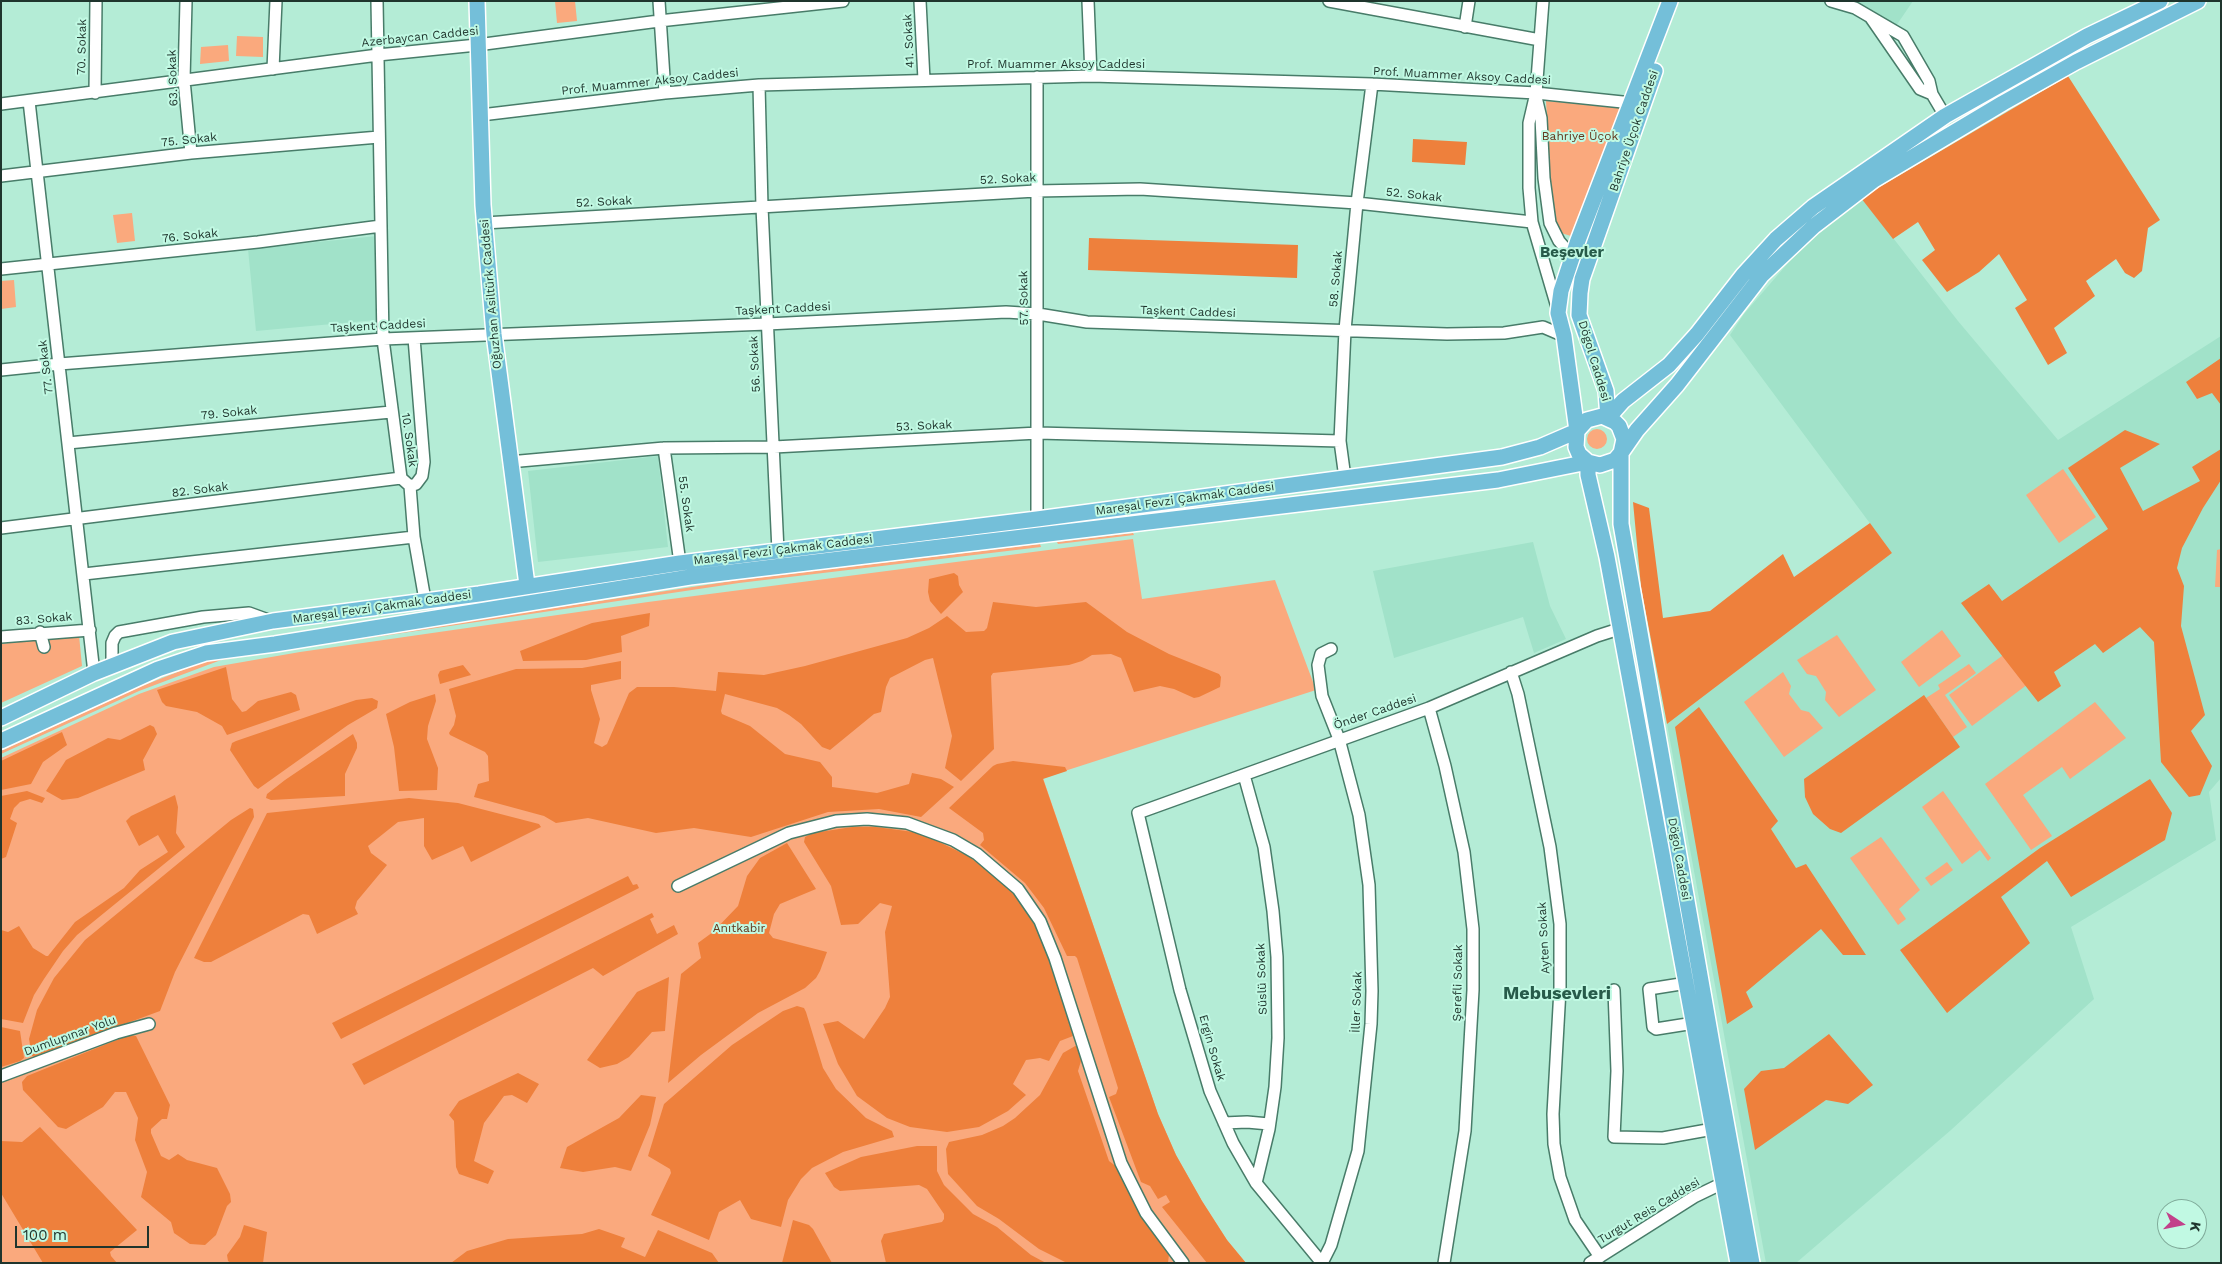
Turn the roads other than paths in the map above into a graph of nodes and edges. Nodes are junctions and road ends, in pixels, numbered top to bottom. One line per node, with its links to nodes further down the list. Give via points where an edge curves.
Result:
1 (96, 1): 34 (street, 70. Sokak)
2 (186, 1): 30 (street, 63. Sokak)
3 (276, 1): 27 (street)
4 (377, 1): 26 (street, 10. Sokak)
5 (477, 1): 24 (main road, Oğuzhan Asiltürk Caddesi)
6 (659, 1): 20 (street)
7 (843, 1): 20 (street, Azerbaycan Caddesi)
8 (920, 1): 31 (street, 41. Sokak)
9 (1088, 1): 28 (street)
10 (1329, 1): 18 (street)
11 (1469, 1): 21 (street)
12 (1543, 1): 23 (street)
13 (1670, 1): 39 (main road, Bahriye Üçok Caddesi)
14 (1679, 1): 54 (main road, Bahriye Üçok Caddesi)
15 (1831, 1): 19 (street, via 1855,8)
16 (2160, 1): 42 (main road, via 2079,41)
17 (2198, 1): 75 (main road, via 2002,103 1874,180 1814,226 1762,275)
18 (1377, 5): 21 (street)
19 (1870, 17): 22 (street); 25 (street)
20 (659, 21): 24 (street, Azerbaycan Caddesi); 35 (street)
21 (1465, 27): 23 (street)
22 (1904, 36): 25 (street); 37 (street, via 1929,81)
23 (1540, 40): 36 (street)
24 (477, 46): 26 (street, Azerbaycan Caddesi); 41 (main road, Oğuzhan Asiltürk Caddesi)
25 (1891, 49): 37 (street, via 1920,89)
26 (378, 55): 27 (street, Azerbaycan Caddesi); 43 (street, 10. Sokak)
27 (273, 69): 30 (street, Azerbaycan Caddesi)
28 (1092, 76): 29 (street, Prof. Muammer Aksoy Caddesi); 32 (street, Prof. Muammer Aksoy Caddesi)
29 (1037, 77): 31 (street, Prof. Muammer Aksoy Caddesi); 47 (street, 57. Sokak)
30 (184, 80): 34 (street, Azerbaycan Caddesi); 44 (street, 63. Sokak)
31 (924, 80): 33 (street, Prof. Muammer Aksoy Caddesi)
32 (1372, 84): 36 (street, Prof. Muammer Aksoy Caddesi); 48 (street, 58. Sokak)
33 (759, 85): 35 (street, Prof. Muammer Aksoy Caddesi); 49 (street, 56. Sokak)
34 (95, 93): 38 (street, Azerbaycan Caddesi)
35 (665, 93): 41 (street, Prof. Muammer Aksoy Caddesi)
36 (1536, 93): 39 (street, Prof. Muammer Aksoy Caddesi); 50 (street, Dögol Caddesi, via 1529,123); 53 (street, via 1550,223 1559,241)
37 (1932, 94): 42 (street)
38 (29, 101): 40 (street, Azerbaycan Caddesi); 45 (street, 77. Sokak)
39 (1632, 102): 53 (main road, Bahriye Üçok Caddesi)
40 (1, 104)
41 (481, 114): 51 (main road, Oğuzhan Asiltürk Caddesi)
42 (1945, 116): 68 (main road, via 1795,221 1743,275 1680,353 1658,375 1623,401)
43 (379, 137): 44 (street, 75. Sokak); 52 (street, 10. Sokak)
44 (191, 153): 45 (street, 75. Sokak)
45 (38, 172): 46 (street, 75. Sokak); 55 (street, 77. Sokak)
46 (1, 176)
47 (1036, 191): 48 (street, 52. Sokak, via 1140,189); 49 (street, 52. Sokak); 58 (street, 57. Sokak)
48 (1357, 203): 50 (street, 52. Sokak); 60 (street, 58. Sokak)
49 (762, 207): 51 (street, 52. Sokak); 59 (street, 56. Sokak)
50 (1532, 222): 57 (street, Dögol Caddesi)
51 (484, 223): 61 (main road, Oğuzhan Asiltürk Caddesi)
52 (381, 226): 55 (street, 76. Sokak); 64 (street, 10. Sokak)
53 (1573, 256): 54 (main road); 57 (main road, Dögol Caddesi, via 1564,280)
54 (1588, 262): 68 (main road, Dögol Caddesi, via 1580,286 1580,315 1606,391)
55 (48, 264): 56 (street, 76. Sokak); 65 (street, 77. Sokak)
56 (1, 269)
57 (1558, 313): 62 (main road, Dögol Caddesi)
58 (1038, 314): 59 (street, Taşkent Caddesi, via 1006,312); 60 (street, Taşkent Caddesi, via 1087,322); 70 (street, 57. Sokak)
59 (767, 324): 61 (street, Taşkent Caddesi); 74 (street, 56. Sokak)
60 (1345, 330): 62 (street, Taşkent Caddesi, via 1504,333 1542,327); 71 (street, 58. Sokak)
61 (494, 334): 63 (street, Taşkent Caddesi); 76 (main road, Oğuzhan Asiltürk Caddesi)
62 (1564, 336): 69 (main road, Dögol Caddesi)
63 (414, 338): 64 (street, Taşkent Caddesi); 79 (street, via 424,462 422,476 416,484)
64 (383, 339): 65 (street, Taşkent Caddesi); 67 (street, 10. Sokak)
65 (60, 364): 66 (street, Taşkent Caddesi); 72 (street, 77. Sokak)
66 (1, 370)
67 (391, 412): 72 (street, 79. Sokak); 79 (street, 10. Sokak)
68 (1608, 418): 69 (main road, via 1594,417); 75 (main road, via 1622,432)
69 (1577, 431): 77 (main road, via 1576,447); 78 (main road, Mareşal Fevzi Çakmak Caddesi, via 1540,447 1502,458)
70 (1038, 433): 71 (street, 53. Sokak); 74 (street, 53. Sokak); 80 (street, 57. Sokak)
71 (1340, 441): 78 (street, 58. Sokak)
72 (68, 443): 81 (street, 77. Sokak)
73 (664, 448): 74 (street, 53. Sokak); 76 (street, 53. Sokak); 85 (street, 55. Sokak)
74 (774, 448): 84 (street, 56. Sokak)
75 (1621, 453): 77 (main road, via 1608,464); 121 (main road, Dögol Caddesi, via 1621,524)
76 (509, 462): 87 (main road, Oğuzhan Asiltürk Caddesi)
77 (1588, 462): 90 (main road, Dögol Caddesi); 102 (main road, Mareşal Fevzi Çakmak Caddesi, via 1488,481 690,577 206,653 158,669)
78 (1344, 478): 80 (main road, Mareşal Fevzi Çakmak Caddesi)
79 (405, 482): 81 (street, 82. Sokak); 83 (street, 10. Sokak)
80 (1037, 519): 84 (main road, Mareşal Fevzi Çakmak Caddesi)
81 (77, 520): 82 (street, 82. Sokak); 86 (street, 77. Sokak)
82 (1, 528)
83 (414, 537): 86 (street); 88 (street, 10. Sokak)
84 (778, 551): 85 (main road, Mareşal Fevzi Çakmak Caddesi)
85 (680, 563): 87 (main road, Mareşal Fevzi Çakmak Caddesi)
86 (84, 574): 91 (street, 77. Sokak)
87 (527, 585): 88 (main road, Mareşal Fevzi Çakmak Caddesi)
88 (425, 600): 89 (main road, Mareşal Fevzi Çakmak Caddesi)
89 (273, 622): 96 (main road, Mareşal Fevzi Çakmak Caddesi, via 173,642); 96 (street, via 249,613 119,632 112,643)
90 (1619, 629): 97 (street, Önder Caddesi); 106 (main road, Dögol Caddesi)
91 (90, 630): 92 (street, 83. Sokak); 98 (street, 77. Sokak)
92 (40, 632): 93 (street, 83. Sokak); 94 (street)
93 (1, 637)
94 (44, 647)
95 (1331, 649): 101 (street, İller Sokak, via 1321,654 1318,665 1322,696)
96 (112, 666): 98 (main road, Mareşal Fevzi Çakmak Caddesi)
97 (1511, 672): 99 (street, Önder Caddesi); 116 (street, Ayten Sokak, via 1550,847 1560,924 1554,1144 1560,1177 1575,1220)
98 (94, 673): 100 (main road, Mareşal Fevzi Çakmak Caddesi)
99 (1429, 708): 101 (street, Önder Caddesi); 119 (street, Şerefli Sokak, via 1464,852 1473,929 1473,990 1464,1130)
100 (1, 718)
101 (1338, 739): 103 (street, Önder Caddesi); 118 (street, İller Sokak, via 1359,815 1369,885 1371,1024 1358,1151 1331,1245)
102 (1, 741)
103 (1244, 775): 104 (street, Önder Caddesi); 112 (street, Süslü Sokak, via 1264,847 1274,921 1278,1038)
104 (1138, 813): 111 (street, Ergin Sokak, via 1180,990 1210,1090)
105 (678, 886): 117 (street, via 789,833 836,820 908,823 953,840 977,854 1007,878 1028,901 1040,921 1056,958 1120,1163 1146,1213)
106 (1687, 983): 108 (main road, Dögol Caddesi); 108 (street, via 1649,989 1653,1027)
107 (1614, 990): 113 (street, via 1617,1070 1614,1137 1663,1138)
108 (1694, 1023): 113 (main road, Dögol Caddesi)
109 (149, 1024): 110 (street, Dumlupınar Yolu, via 107,1036)
110 (1, 1076)
111 (1224, 1123): 112 (street); 114 (street, Ergin Sokak)
112 (1269, 1124): 114 (street, Süslü Sokak)
113 (1713, 1129): 115 (main road, Dögol Caddesi)
114 (1256, 1183): 118 (street, Ergin Sokak)
115 (1723, 1183): 116 (street, Turgut Reis Caddesi, via 1694,1197); 120 (main road, Dögol Caddesi)
116 (1595, 1260)
117 (1182, 1263)
118 (1322, 1263)
119 (1444, 1263)
120 (1738, 1263)
121 (1752, 1263)

